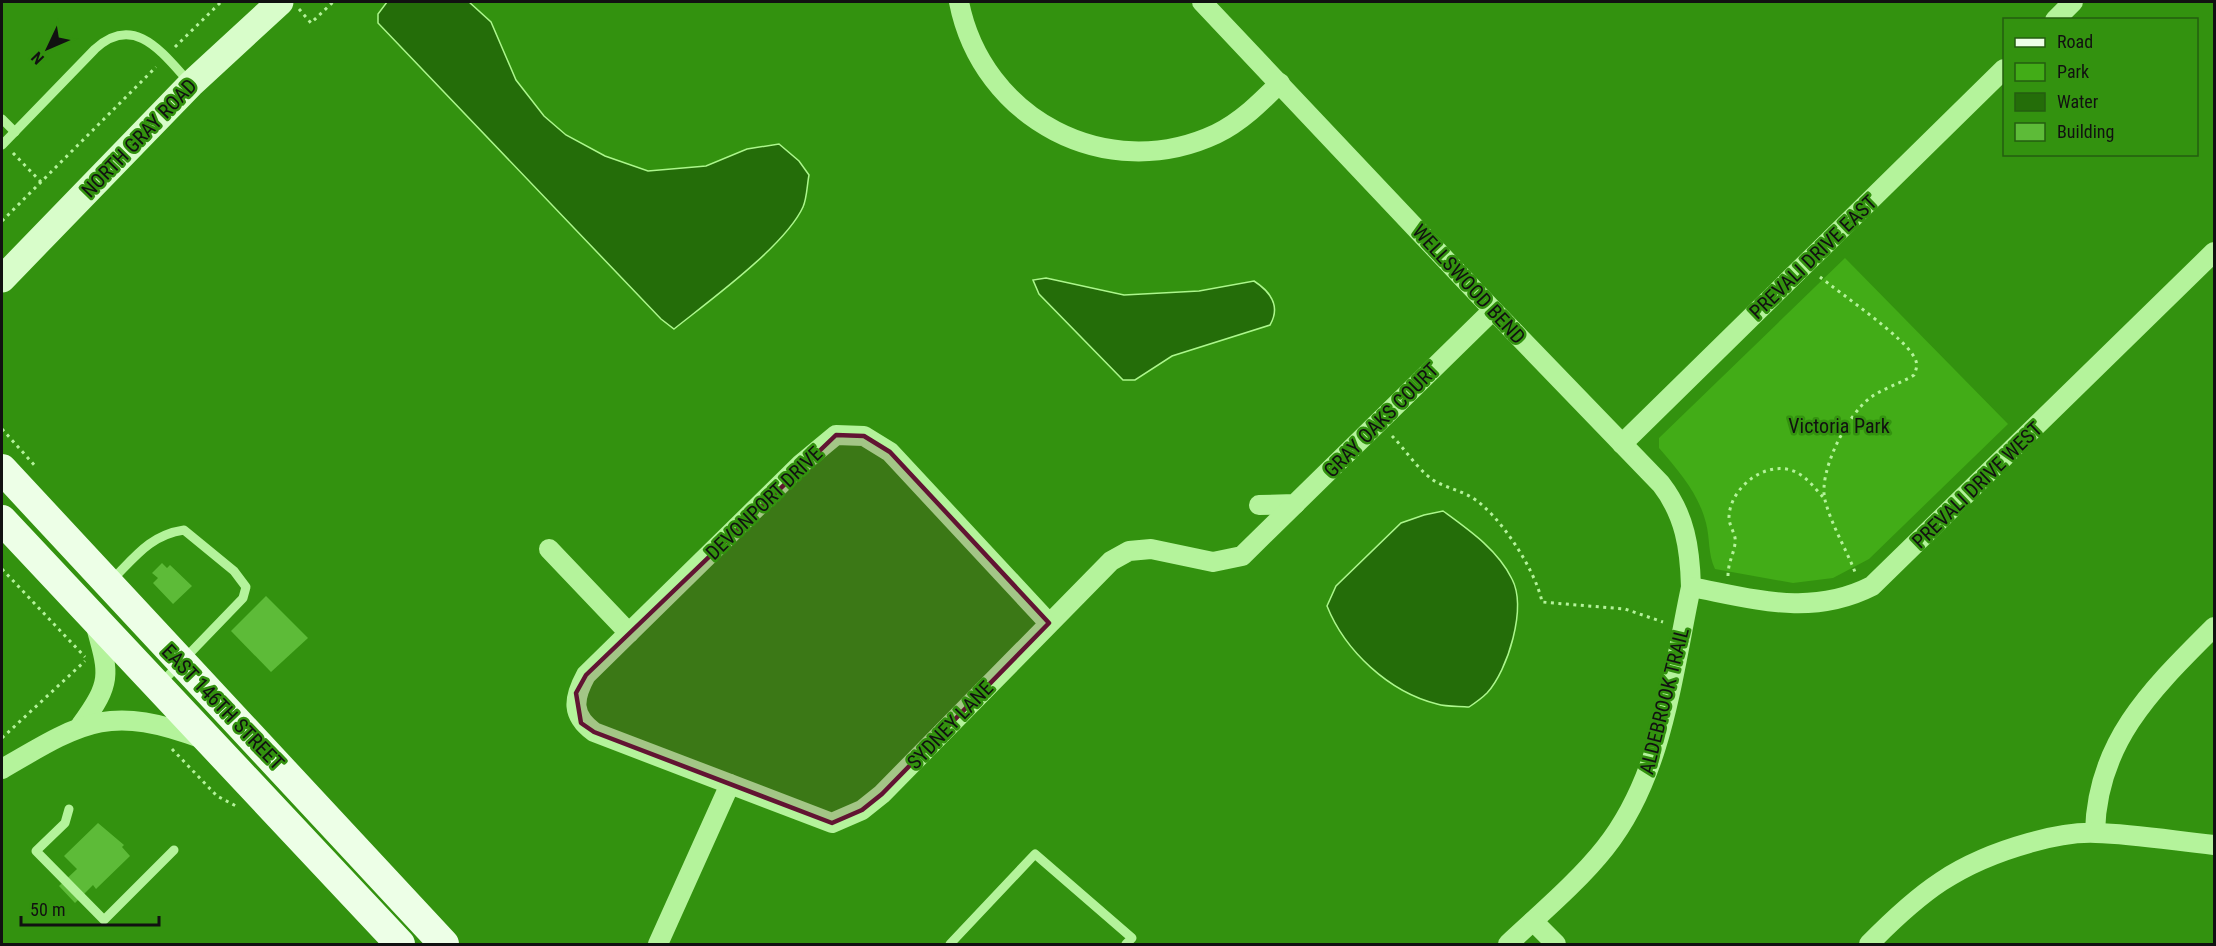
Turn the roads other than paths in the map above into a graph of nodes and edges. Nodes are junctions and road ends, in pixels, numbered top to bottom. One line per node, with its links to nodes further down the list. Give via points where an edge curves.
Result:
1 (280, 2): 8 (street, NORTH GRAY ROAD)
2 (959, 2): 7 (street, via 975,50 1003,92 1047,127 1088,145 1142,152 1186,145 1233,124)
3 (1202, 2): 7 (street, WELLSWOOD BEND)
4 (2073, 2): 5 (street)
5 (2057, 18)
6 (2003, 70): 15 (street, PREVALI DRIVE EAST)
7 (1281, 83): 14 (street, WELLSWOOD BEND)
8 (191, 84): 10 (lane, via 149,42 127,34 111,37); 13 (street, NORTH GRAY ROAD)
9 (2, 118): 10 (lane)
10 (15, 132): 11 (lane)
11 (2, 144)
12 (2214, 252): 22 (street, PREVALI DRIVE WEST, via 1872,586 1843,598 1807,605)
13 (2, 279)
14 (1493, 310): 15 (street, WELLSWOOD BEND); 17 (street, GRAY OAKS COURT)
15 (1622, 444): 22 (street, WELLSWOOD BEND, via 1661,484 1680,513)
16 (2, 469): 21 (main road, EAST 146TH STREET)
17 (1295, 504): 18 (street); 24 (street, SYDNEY LANE, via 1242,556 1213,562 1151,549 1128,551 1111,561)
18 (1259, 505)
19 (2, 520): 23 (main road, EAST 146TH STREET)
20 (549, 549): 26 (street)
21 (107, 584): 27 (main road, EAST 146TH STREET); 27 (lane, via 147,544 166,533 184,530 234,571 246,587 243,598)
22 (1691, 587): 38 (street, ALDEBROOK TRAIL, via 1653,762 1636,798 1605,848)
23 (93, 618): 28 (main road, EAST 146TH STREET); 30 (street, via 106,678 98,703)
24 (1049, 623): 26 (street, DEVONPORT DRIVE, via 890,452 864,436 836,435 801,464); 33 (street, SYDNEY LANE, via 882,794 847,819 832,823)
25 (2214, 627): 35 (street, via 2128,721 2107,765 2096,807)
26 (629, 633): 29 (street, DEVONPORT DRIVE, via 586,675 576,693)
27 (182, 663): 28 (lane); 40 (main road, EAST 146TH STREET)
28 (158, 686): 31 (main road, EAST 146TH STREET)
29 (577, 708): 33 (street, SYDNEY LANE, via 582,723 594,732)
30 (81, 725): 31 (street, via 113,719 145,720); 32 (street)
31 (209, 741): 39 (main road, EAST 146TH STREET)
32 (2, 769)
33 (730, 784): 41 (street)
34 (69, 810): 37 (lane, via 65,823 36,851 104,920)
35 (2095, 832): 36 (street); 46 (street, via 2041,840 1959,868 1925,891)
36 (2214, 845)
37 (174, 850)
38 (1533, 921): 44 (street, ALDEBROOK TRAIL); 45 (street)
39 (400, 945)
40 (444, 945)
41 (658, 945)
42 (950, 945): 43 (lane, via 1035,854 1132,938)
43 (1126, 945)
44 (1508, 945)
45 (1556, 945)
46 (1869, 945)

